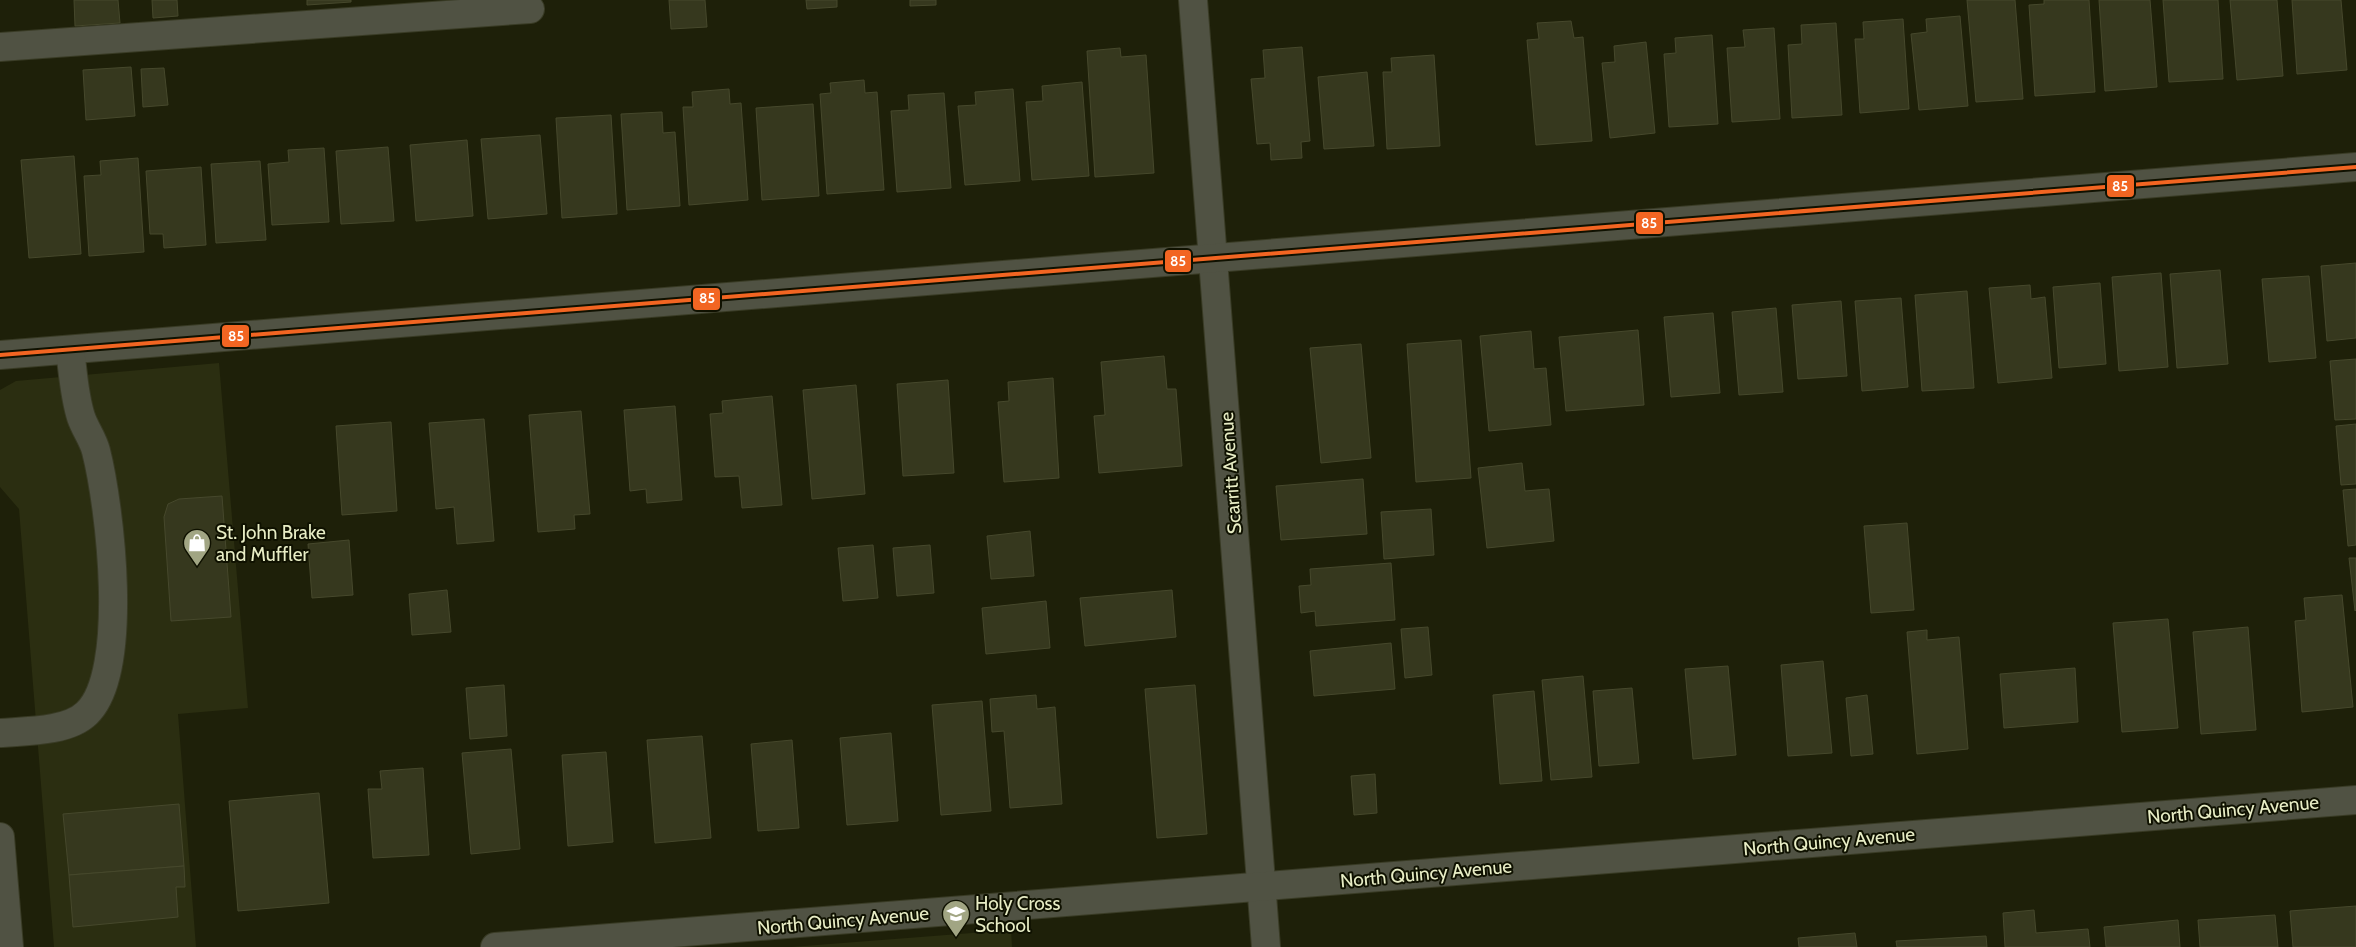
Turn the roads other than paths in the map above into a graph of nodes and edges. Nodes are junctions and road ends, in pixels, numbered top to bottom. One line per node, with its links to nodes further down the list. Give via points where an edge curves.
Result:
1 (1193, 0): 5 (street, Scarritt Avenue)
2 (530, 9): 3 (street)
3 (0, 47)
4 (2356, 167): 5 (street)
5 (1213, 258): 6 (street); 11 (street, Scarritt Avenue)
6 (70, 350): 7 (street); 8 (street, via 81,417 96,450 104,492 114,585 109,661 100,692 87,714 46,730)
7 (0, 355)
8 (0, 733)
9 (2356, 800): 11 (street, North Quincy Avenue)
10 (0, 837): 12 (street)
11 (1262, 886): 13 (street, North Quincy Avenue); 14 (street, Scarritt Avenue)
12 (9, 947)
13 (495, 947)
14 (1266, 947)

